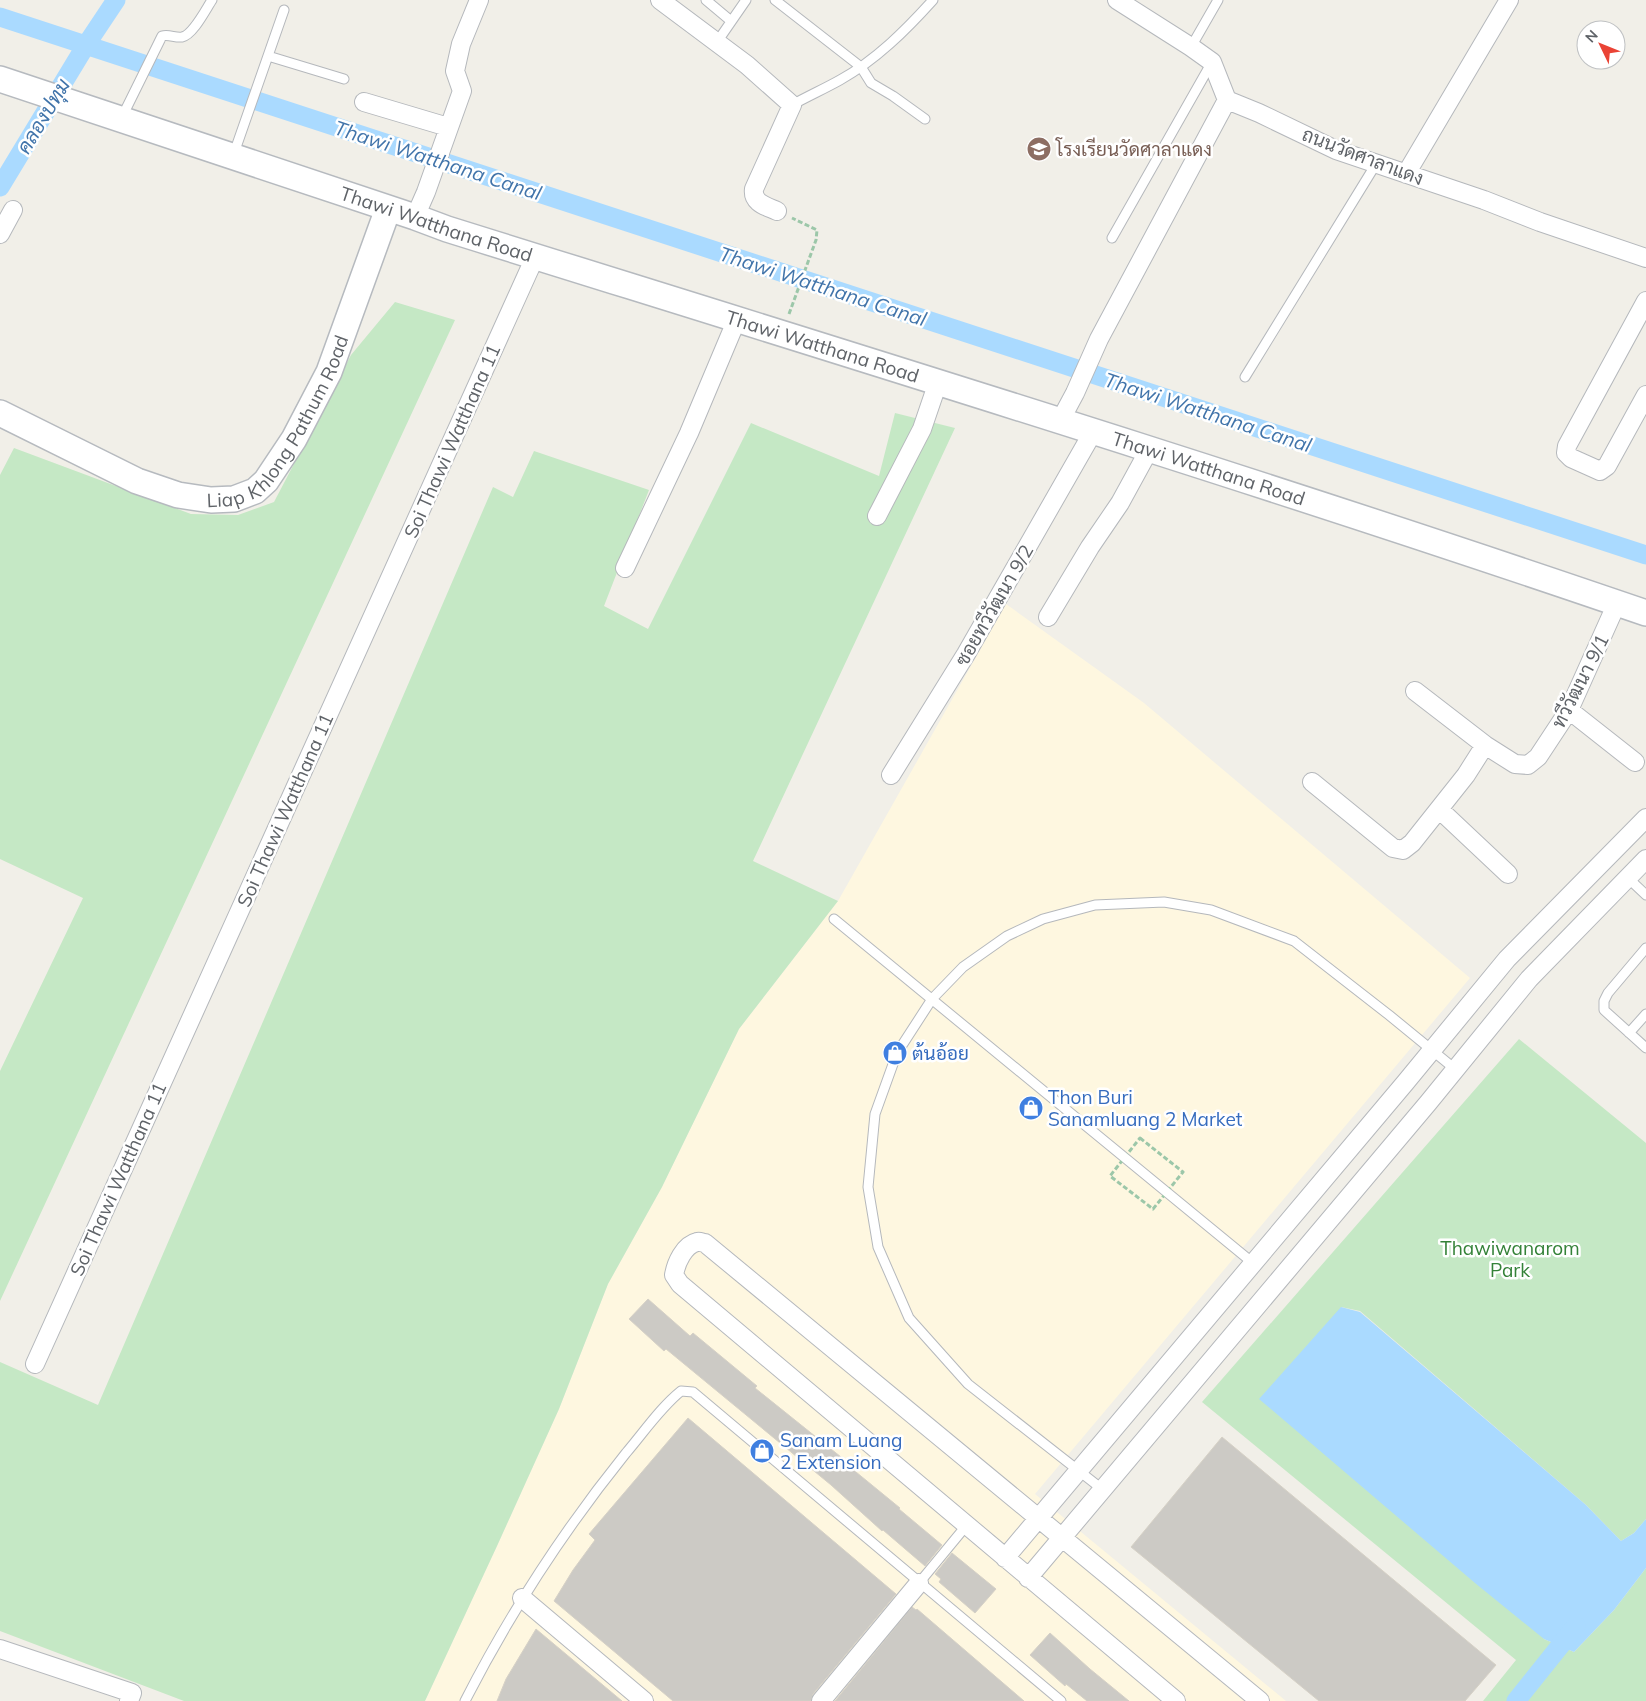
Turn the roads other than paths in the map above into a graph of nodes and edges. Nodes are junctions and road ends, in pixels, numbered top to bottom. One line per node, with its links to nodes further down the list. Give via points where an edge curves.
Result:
1 (212, 0): 24 (lane, via 186,36 162,36)
2 (479, 0): 25 (street, via 461,44 455,71 462,91)
3 (660, 0): 13 (street)
4 (706, 0): 12 (lane)
5 (746, 0): 12 (lane)
6 (775, 0): 17 (lane)
7 (933, 0): 17 (lane, via 903,33)
8 (1117, 0): 14 (street)
9 (1218, 0): 14 (lane)
10 (1509, 0): 28 (street)
11 (284, 10): 15 (lane)
12 (731, 21): 13 (lane)
13 (717, 42): 22 (street)
14 (1191, 47): 16 (street)
15 (268, 56): 19 (lane); 26 (lane)
16 (1212, 62): 20 (street); 34 (lane)
17 (861, 67): 22 (lane); 23 (lane, via 871,83)
18 (0, 79): 24 (main road, Thawi Watthana Road)
19 (344, 79)
20 (1227, 100): 27 (street, ถนนวัดศาลาแดง, via 1336,150); 43 (street, via 1099,339)
21 (364, 102): 25 (street)
22 (792, 105): 31 (street, via 753,194 758,202)
23 (925, 119)
24 (121, 120): 26 (main road, Thawi Watthana Road)
25 (448, 127): 32 (street)
26 (233, 157): 29 (main road, Thawi Watthana Road)
27 (1376, 164): 28 (street, ถนนวัดศาลาแดง); 39 (lane)
28 (1406, 174): 36 (street, ถนนวัดศาลาแดง)
29 (388, 209): 32 (main road, Thawi Watthana Road); 42 (main road, Liap Khlong Pathum Road, via 329,372 294,439 255,492 234,499 211,500 178,495 137,482)
30 (13, 210): 33 (street)
31 (777, 211)
32 (415, 217): 35 (main road, Thawi Watthana Road)
33 (0, 234)
34 (1112, 238)
35 (535, 257): 38 (main road, Thawi Watthana Road); 72 (street, Soi Thawi Watthana 11)
36 (1646, 258)
37 (1646, 301): 41 (street, via 1566,453 1600,471 1607,466)
38 (737, 319): 40 (main road, Thawi Watthana Road); 47 (street)
39 (1245, 377)
40 (938, 382): 43 (main road, Thawi Watthana Road); 46 (street, via 922,429)
41 (1646, 395)
42 (0, 413)
43 (1060, 421): 44 (main road, Thawi Watthana Road)
44 (1093, 432): 45 (main road, Thawi Watthana Road); 55 (street, ซอยทวีวัฒนา 9/2, via 966,654)
45 (1149, 450): 48 (main road, Thawi Watthana Road); 50 (street, via 1120,503)
46 (877, 516)
47 (626, 568)
48 (1617, 604): 49 (main road, Thawi Watthana Road); 52 (street, ทวีวัฒนา 9/1)
49 (1646, 613)
50 (1048, 617)
51 (1415, 691): 53 (street, ทวีวัฒนา 9/1)
52 (1569, 710): 53 (street, ทวีวัฒนา 9/1, via 1538,757 1528,765 1516,764); 54 (street)
53 (1485, 745): 57 (street)
54 (1634, 762)
55 (891, 775)
56 (1312, 782): 57 (street, via 1393,848 1403,850)
57 (1440, 810): 60 (street)
58 (1646, 818): 69 (street, via 1506,959)
59 (1646, 859): 61 (street)
60 (1508, 874)
61 (1628, 878): 62 (lane); 70 (street, via 1529,979)
62 (1646, 895)
63 (834, 920): 65 (lane)
64 (1646, 948): 67 (lane, via 1604,1001 1604,1010)
65 (932, 999): 69 (lane, via 963,967 1008,936 1043,919 1095,905 1164,902 1211,910 1294,940); 71 (lane); 73 (lane, via 897,1053 875,1114 868,1187 878,1248 909,1318 968,1384)
66 (1646, 1014): 67 (lane)
67 (1629, 1033): 68 (lane)
68 (1646, 1048)
69 (1432, 1050): 70 (lane); 71 (street)
70 (1455, 1069): 74 (street)
71 (1253, 1264): 73 (street)
72 (35, 1364)
73 (1078, 1471): 74 (lane); 75 (street)
74 (1102, 1489): 77 (street)
75 (1039, 1518): 76 (street, via 705,1243 697,1242 688,1247 676,1263 674,1274 680,1284); 77 (street); 78 (street)
76 (966, 1526): 78 (street); 80 (lane)
77 (1062, 1537): 79 (street); 89 (street)
78 (1005, 1558): 79 (street)
79 (1028, 1578): 88 (street)
80 (920, 1583): 81 (lane, via 692,1392 681,1390 614,1468); 86 (street); 87 (lane)
81 (522, 1598): 84 (lane); 85 (street)
82 (0, 1650): 83 (street, via 132,1693)
83 (129, 1701)
84 (465, 1701)
85 (644, 1701)
86 (821, 1701)
87 (1061, 1701)
88 (1176, 1701)
89 (1260, 1701)

